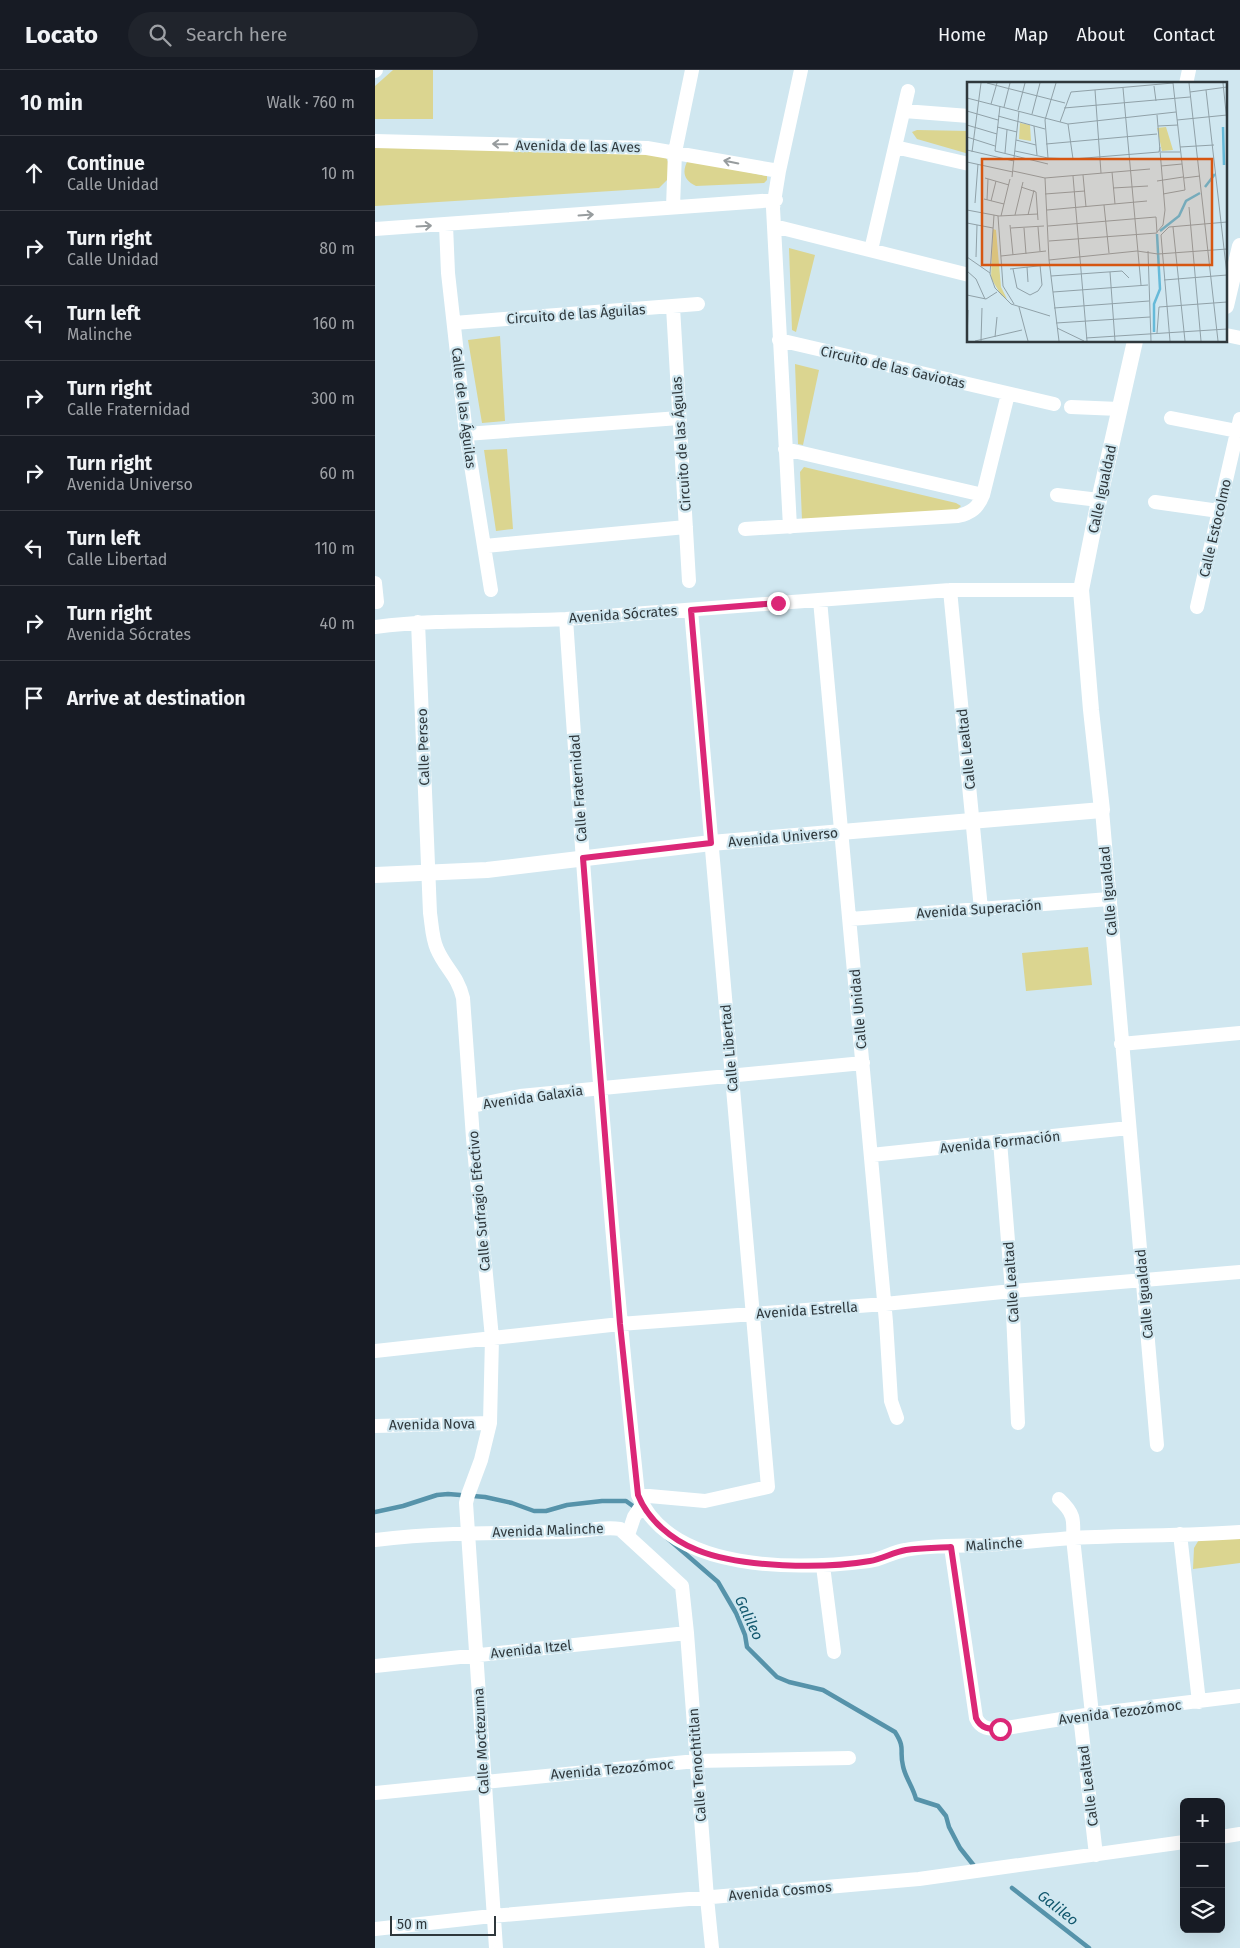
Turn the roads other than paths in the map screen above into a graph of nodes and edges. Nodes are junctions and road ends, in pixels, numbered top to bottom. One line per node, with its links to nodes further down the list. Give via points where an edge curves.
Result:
1 (692, 70): 8 (street)
2 (801, 70): 10 (street)
3 (909, 91): 4 (street)
4 (904, 112): 5 (street); 7 (street)
5 (967, 116)
6 (375, 141): 8 (street, Avenida de las Aves, one-way to 6, via 647,148)
7 (895, 147): 9 (street); 17 (street)
8 (675, 152): 10 (street, Avenida de las Aves, one-way to 8); 12 (street)
9 (967, 164)
10 (779, 171): 11 (street)
11 (776, 200): 12 (street); 14 (street)
12 (673, 207): 13 (street, one-way to 12)
13 (445, 225): 15 (street, one-way to 13); 22 (street, Calle de las Águilas)
14 (774, 226): 17 (street); 25 (street)
15 (375, 229)
16 (1240, 246): 19 (street)
17 (871, 250): 18 (street)
18 (967, 274)
19 (1227, 302)
20 (698, 304): 21 (street, Circuito de las Águilas)
21 (673, 307): 22 (street, Circuito de las Águilas); 31 (street, Circuito de las Águlas)
22 (454, 323): 34 (street, Calle de las Águilas)
23 (1227, 335): 24 (street)
24 (1240, 338)
25 (779, 340): 27 (street, Circuito de las Gaviotas); 35 (street)
26 (1135, 342): 30 (street, Calle Igualdad)
27 (1007, 394): 28 (street, Circuito de las Gaviotas); 36 (street)
28 (1054, 404)
29 (1071, 407): 30 (street)
30 (1119, 409): 38 (street, Calle Igualdad)
31 (679, 418): 34 (street); 42 (street, Circuito de las Águlas)
32 (1171, 418): 33 (street)
33 (1239, 425): 40 (street, Calle Estocolmo)
34 (466, 434): 44 (street, Calle de las Águilas)
35 (785, 449): 36 (street); 41 (street)
36 (983, 495): 41 (street, via 973,511 958,516)
37 (1057, 495): 38 (street)
38 (1099, 500): 49 (street, Calle Igualdad)
39 (1155, 502): 40 (street)
40 (1219, 510): 52 (street, Calle Estocolmo)
41 (790, 527): 43 (street)
42 (686, 528): 44 (street); 45 (street, Circuito de las Águlas)
43 (745, 529)
44 (485, 546): 47 (street, Calle de las Águilas)
45 (689, 581)
46 (375, 583): 51 (street)
47 (491, 590)
48 (950, 590): 49 (street, Avenida Sócrates); 50 (street, Avenida Sócrates); 58 (street, Calle Lealtad)
49 (1081, 590): 57 (street, Calle Igualdad)
50 (820, 600): 53 (street, Avenida Sócrates); 59 (street, Calle Unidad)
51 (377, 602)
52 (1197, 607)
53 (691, 610): 54 (street, Avenida Sócrates); 60 (street, Calle Libertad)
54 (566, 618): 55 (street, Avenida Sócrates); 61 (street, Calle Fraternidad)
55 (418, 622): 56 (street, Avenida Sócrates); 62 (street, Calle Perseo)
56 (375, 627)
57 (1102, 810): 58 (street, Avenida Universo); 64 (street, Calle Igualdad)
58 (973, 820): 59 (street, Avenida Universo); 65 (street, Calle Lealtad)
59 (841, 832): 60 (street, Avenida Universo); 66 (street, Calle Unidad)
60 (711, 843): 61 (street, Avenida Universo); 70 (street, Calle Libertad)
61 (583, 858): 62 (street, Avenida Universo, via 487,870); 71 (street, Calle Fraternidad)
62 (428, 873): 63 (street, Avenida Universo); 72 (street, Calle Sufragio Efectivo, via 433,938 437,950 457,979 463,998)
63 (375, 875)
64 (1109, 899): 65 (street, Avenida Superación); 68 (street, Calle Igualdad)
65 (981, 909): 66 (street, Avenida Superación)
66 (849, 919): 69 (street, Calle Unidad)
67 (1240, 1033): 68 (street)
68 (1121, 1044): 73 (street, Calle Igualdad)
69 (863, 1063): 70 (street, Avenida Galaxia); 75 (street, Calle Unidad)
70 (731, 1074): 71 (street, Avenida Galaxia); 80 (street, Calle Libertad)
71 (600, 1087): 72 (street, Avenida Galaxia, via 520,1096); 81 (street, Calle Fraternidad)
72 (472, 1106): 82 (street, Calle Sufragio Efectivo)
73 (1129, 1128): 74 (street, Avenida Formación); 77 (street, Calle Igualdad)
74 (999, 1141): 75 (street, Avenida Formación); 78 (street, Calle Lealtad)
75 (871, 1155): 79 (street, Calle Unidad)
76 (1240, 1272): 77 (street, Avenida Estrella)
77 (1143, 1280): 78 (street, Avenida Estrella); 88 (street, Calle Igualdad)
78 (1012, 1291): 79 (street, Avenida Estrella); 86 (street, Calle Lealtad)
79 (885, 1304): 80 (street, Avenida Estrella); 84 (street, Calle Unidad, via 891,1401)
80 (752, 1314): 81 (street, Avenida Estrella); 90 (street, Calle Libertad, via 768,1487 705,1501)
81 (620, 1324): 82 (street, Avenida Estrella); 90 (street, Calle Fraternidad)
82 (491, 1338): 83 (street, Avenida Estrella); 85 (street, Calle Sufragio Efectivo)
83 (375, 1352)
84 (897, 1418)
85 (490, 1423): 87 (street, Avenida Nova); 92 (street, Calle Sufragio Efectivo, via 466,1503)
86 (1018, 1423)
87 (375, 1426)
88 (1157, 1445)
89 (1059, 1499): 95 (street, Calle Lealtad, via 1069,1508 1074,1519)
90 (640, 1500): 94 (street); 98 (street, Malinche, via 658,1525 696,1550 753,1563)
91 (1240, 1532): 93 (street, Malinche)
92 (469, 1533): 94 (street, Avenida Malinche, via 576,1532 614,1528); 96 (street, Avenida Malinche); 101 (street, Calle Moctezuma)
93 (1180, 1534): 95 (street, Malinche); 104 (street)
94 (628, 1535): 99 (street, Avenida Malinche, via 682,1586)
95 (1073, 1538): 97 (street, Malinche); 105 (street, Calle Lealtad)
96 (375, 1540)
97 (951, 1547): 98 (street, Malinche, via 905,1550 871,1561); 105 (street, Avenida Tezozómoc, via 978,1722 984,1728 1000,1729)
98 (823, 1566): 100 (street)
99 (687, 1633): 101 (street, Avenida Itzel); 107 (street, Calle Tenochtitlan)
100 (834, 1652)
101 (476, 1655): 102 (street, Avenida Itzel); 108 (street, Calle Moctezuma)
102 (375, 1666)
103 (1240, 1696): 104 (street, Avenida Tezozómoc)
104 (1199, 1702): 105 (street, Avenida Tezozómoc)
105 (1086, 1715): 113 (street, Calle Lealtad)
106 (849, 1758): 107 (street, Avenida Tezozómoc)
107 (697, 1761): 108 (street, Avenida Tezozómoc); 114 (street, Calle Tenochtitlan)
108 (483, 1781): 109 (street, Avenida Tezozómoc); 115 (street, Calle Moctezuma)
109 (375, 1792)
110 (1240, 1834): 111 (street)
111 (1225, 1836)
112 (1180, 1843): 113 (street, Avenida Cosmos)
113 (1097, 1855): 114 (street, Avenida Cosmos, via 919,1879)
114 (707, 1898): 115 (street, Avenida Cosmos); 118 (street, Calle Tenochtitlan)
115 (493, 1916): 116 (street, Avenida Cosmos); 117 (street, Calle Moctezuma)
116 (375, 1929)
117 (496, 1948)
118 (712, 1948)

